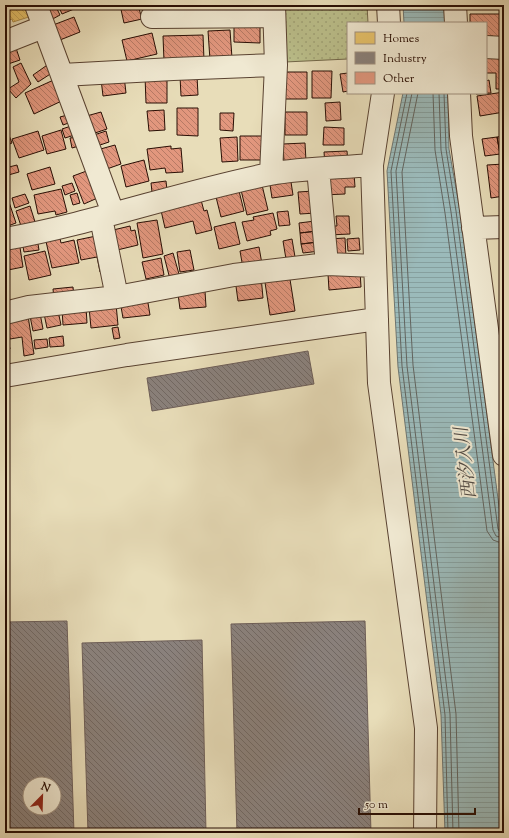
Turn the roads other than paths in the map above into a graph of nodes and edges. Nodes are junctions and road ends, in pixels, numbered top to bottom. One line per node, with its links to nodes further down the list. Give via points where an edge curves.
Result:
1 (36, 5): 8 (street)
2 (388, 5): 6 (street)
3 (455, 5): 7 (street)
4 (274, 10): 5 (street); 12 (street)
5 (152, 17)
6 (389, 22)
7 (456, 22)
8 (43, 27): 9 (street); 13 (street)
9 (5, 42)
10 (487, 47): 11 (street)
11 (504, 48)
12 (276, 66): 13 (street, via 173,68); 18 (street)
13 (62, 75): 19 (street)
14 (383, 94): 16 (street)
15 (459, 94): 21 (street, via 461,136)
16 (372, 165): 17 (street); 24 (street)
17 (318, 169): 18 (street); 23 (street)
18 (271, 174): 19 (street)
19 (107, 215): 22 (street, via 52,231); 25 (street)
20 (504, 227): 21 (street)
21 (473, 228): 29 (street)
22 (5, 239)
23 (327, 264): 24 (street); 25 (street, via 234,275)
24 (375, 266): 27 (street)
25 (117, 297): 26 (street, via 29,307)
26 (5, 313)
27 (377, 319): 28 (street, via 127,355); 30 (street, via 379,383 426,728)
28 (5, 376)
29 (504, 455)
30 (425, 833)

